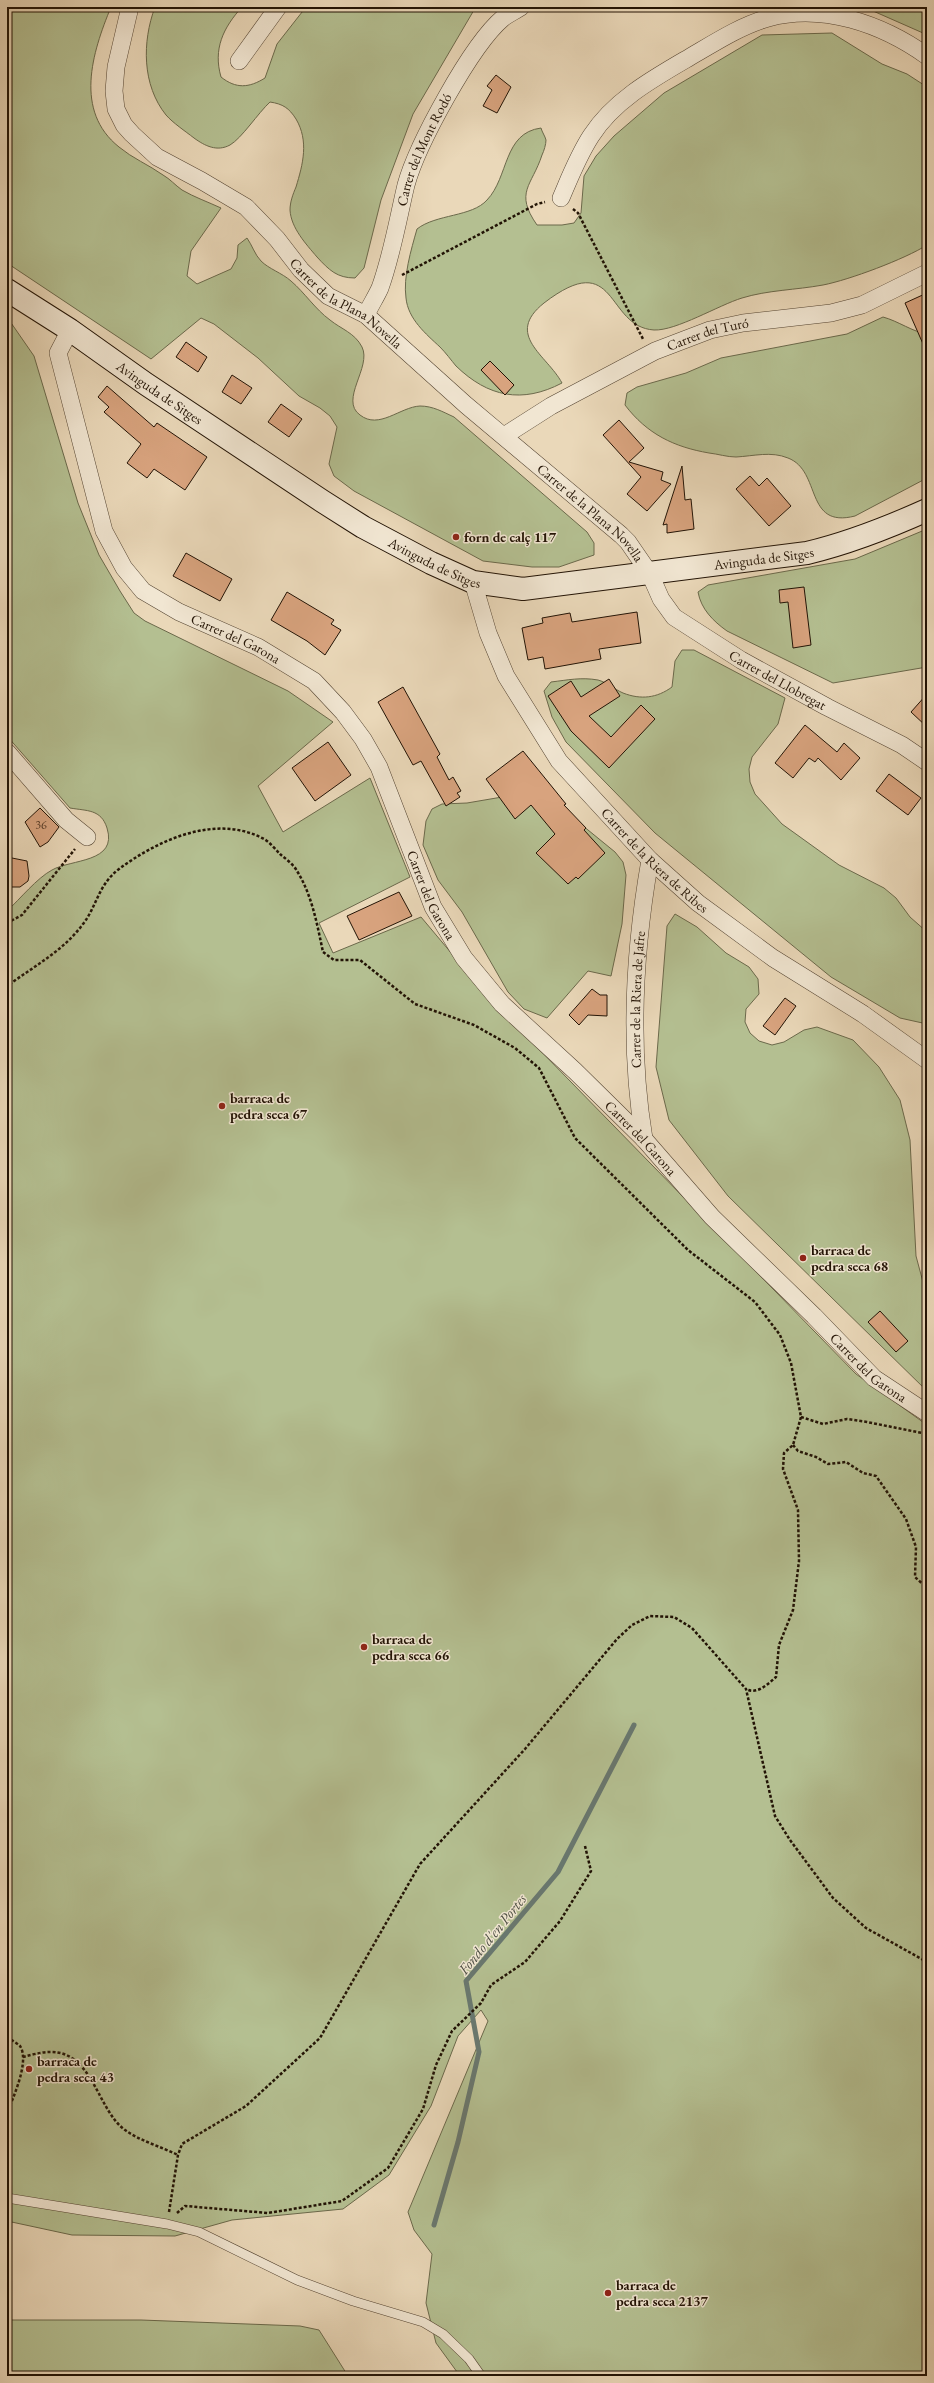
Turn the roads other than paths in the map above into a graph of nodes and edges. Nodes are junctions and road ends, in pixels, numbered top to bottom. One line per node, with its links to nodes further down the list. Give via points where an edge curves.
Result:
1 (130, 7): 9 (street, Carrer de la Plana Novella, via 116,67 114,91 116,108 124,125 157,157 246,207 277,239 301,270 328,296)
2 (278, 7): 5 (street)
3 (520, 7): 9 (street, Carrer del Mont Rodó, via 502,18 482,42 449,93 422,146 407,185 380,288)
4 (927, 56): 6 (street, via 908,42 835,14 800,12 767,18 726,36 648,82 611,112 592,135 575,165)
5 (239, 61)
6 (561, 198)
7 (927, 273): 11 (street, Carrer del Turó, via 862,305 831,313 743,323 710,330 650,354 551,406)
8 (7, 290): 10 (street, Avinguda de Sitges)
9 (366, 315): 11 (street, Carrer de la Plana Novella)
10 (70, 330): 14 (street, Avinguda de Sitges, via 146,384 363,527); 20 (street, Carrer del Garona, via 58,353 104,531 124,568 143,591 179,612 258,647 314,681 343,712 363,739 379,768 433,907 464,958 502,1004)
11 (504, 436): 13 (street, Carrer de la Plana Novella, via 628,542)
12 (927, 510): 13 (street, Avinguda de Sitges, via 872,534 807,553)
13 (650, 574): 14 (street, Avinguda de Sitges, via 523,589); 16 (street, Carrer del Llobregat, via 661,599 674,617 741,660 902,745)
14 (473, 582): 18 (street, Carrer de la Riera de Ribes, via 488,633 506,676 559,761)
15 (7, 752): 17 (street, via 66,820)
16 (927, 762)
17 (87, 837)
18 (650, 860): 19 (street, Carrer de la Riera de Ribes, via 698,902 773,958 863,1014); 20 (street, Carrer de la Riera de Jafre, via 641,924 636,1000 638,1099)
19 (927, 1060)
20 (644, 1139): 21 (street, Carrer del Garona, via 712,1217 874,1378)
21 (927, 1413)
22 (7, 2198): 23 (lane, via 167,2224 199,2232 297,2280 353,2301 423,2322 443,2334 469,2359)
23 (481, 2376)

